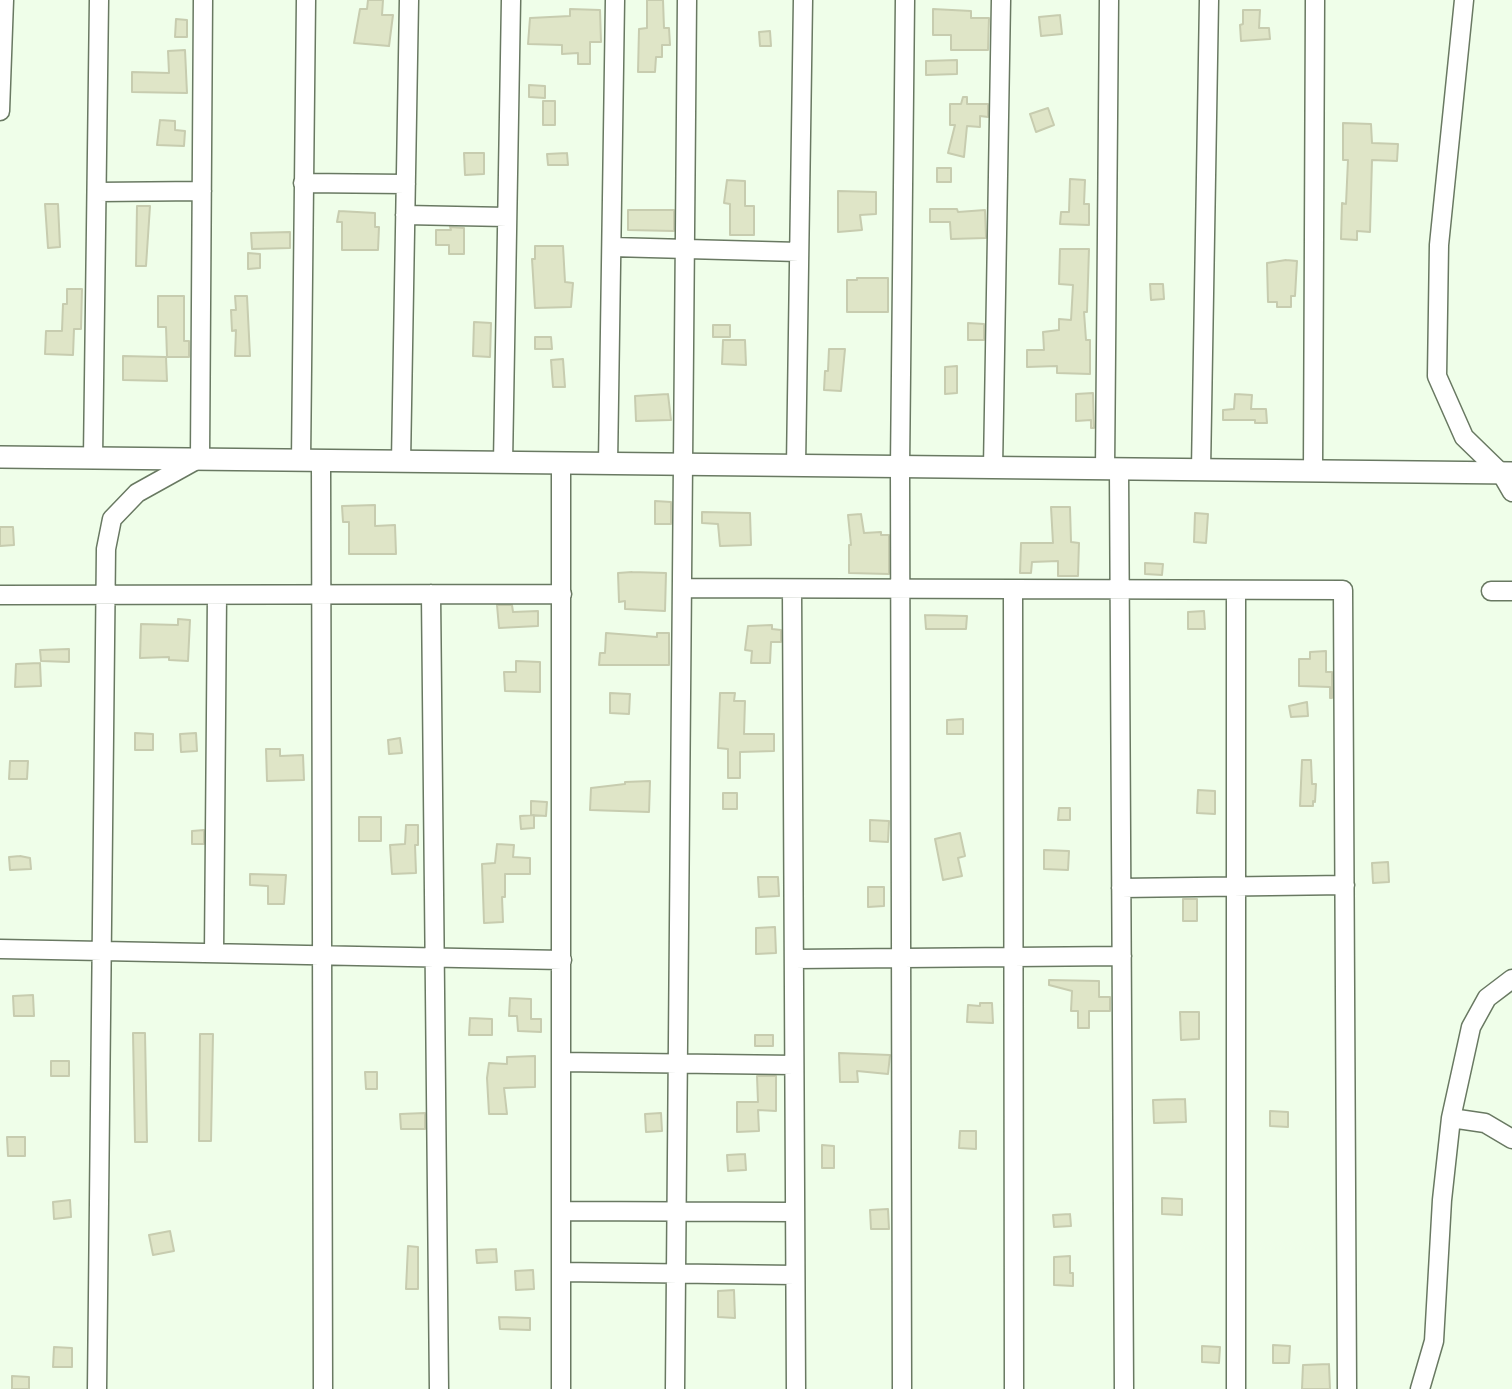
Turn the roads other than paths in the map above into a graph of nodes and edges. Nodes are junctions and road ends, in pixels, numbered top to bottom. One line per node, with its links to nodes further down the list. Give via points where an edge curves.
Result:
1 (4, 0): 16 (street)
2 (99, 0): 20 (street)
3 (202, 0): 19 (street)
4 (306, 0): 17 (street)
5 (408, 0): 18 (street)
6 (511, 0): 22 (street)
7 (615, 0): 23 (street)
8 (687, 0): 24 (street)
9 (803, 0): 25 (street)
10 (905, 0): 36 (street)
11 (1001, 0): 37 (street)
12 (1109, 0): 38 (street)
13 (1209, 0): 39 (street)
14 (1315, 0): 40 (street)
15 (1464, 0): 41 (street, via 1439,245 1437,376 1464,436)
16 (0, 111)
17 (303, 183): 18 (street); 29 (street)
18 (406, 184): 21 (street)
19 (202, 191): 20 (street); 28 (street)
20 (97, 192): 27 (street)
21 (405, 215): 22 (street); 30 (street)
22 (507, 217): 31 (street)
23 (612, 247): 24 (street); 33 (street)
24 (684, 249): 25 (street); 34 (street)
25 (799, 252): 35 (street)
26 (0, 457): 27 (street)
27 (93, 458): 28 (street)
28 (200, 458): 29 (street); 55 (street, via 137,493 112,519 106,549)
29 (311, 461): 30 (street); 51 (street)
30 (401, 462): 31 (street)
31 (503, 463): 32 (street)
32 (561, 463): 33 (street); 53 (street)
33 (608, 464): 34 (street)
34 (683, 465): 35 (street); 43 (street)
35 (796, 466): 36 (street)
36 (900, 467): 37 (street); 45 (street)
37 (993, 468): 38 (street)
38 (1112, 469): 39 (street); 47 (street)
39 (1201, 470): 40 (street)
40 (1313, 471): 41 (street)
41 (1506, 473): 42 (street)
42 (1512, 492)
43 (682, 588): 44 (street); 72 (street)
44 (792, 589): 45 (street); 68 (street)
45 (900, 589): 46 (street); 67 (street)
46 (1013, 590): 47 (street); 66 (street)
47 (1119, 591): 50 (street); 59 (street)
48 (1491, 591): 49 (street)
49 (1512, 591)
50 (1236, 592): 57 (street, via 1343,590); 58 (street)
51 (322, 594): 52 (street); 56 (street); 63 (street)
52 (431, 594): 53 (street); 65 (street)
53 (562, 594): 69 (street)
54 (0, 595): 55 (street)
55 (106, 595): 56 (street); 61 (street)
56 (217, 595): 62 (street)
57 (1345, 885): 58 (street); 92 (street)
58 (1236, 887): 59 (street); 91 (street)
59 (1121, 888): 64 (street)
60 (0, 949): 61 (street)
61 (102, 951): 62 (street); 82 (street)
62 (214, 953): 63 (street)
63 (323, 955): 65 (street); 83 (street)
64 (1122, 956): 66 (street); 90 (street)
65 (435, 957): 69 (street); 84 (street)
66 (1014, 957): 67 (street); 89 (street)
67 (901, 958): 68 (street); 88 (street)
68 (794, 959): 73 (street)
69 (562, 960): 71 (street)
70 (1512, 979): 74 (street, via 1487,998 1471,1027)
71 (561, 1062): 72 (street); 76 (street)
72 (677, 1063): 73 (street); 77 (street)
73 (794, 1065): 78 (street)
74 (1451, 1118): 75 (street, via 1485,1123); 93 (street, via 1434,1342)
75 (1512, 1139)
76 (561, 1211): 77 (street); 79 (street)
77 (676, 1211): 78 (street); 80 (street)
78 (795, 1212): 81 (street)
79 (561, 1272): 80 (street); 85 (street)
80 (676, 1273): 81 (street); 86 (street)
81 (795, 1275): 87 (street)
82 (97, 1389)
83 (323, 1389)
84 (439, 1389)
85 (561, 1389)
86 (675, 1389)
87 (796, 1389)
88 (902, 1389)
89 (1014, 1389)
90 (1124, 1389)
91 (1236, 1389)
92 (1347, 1389)
93 (1420, 1389)

